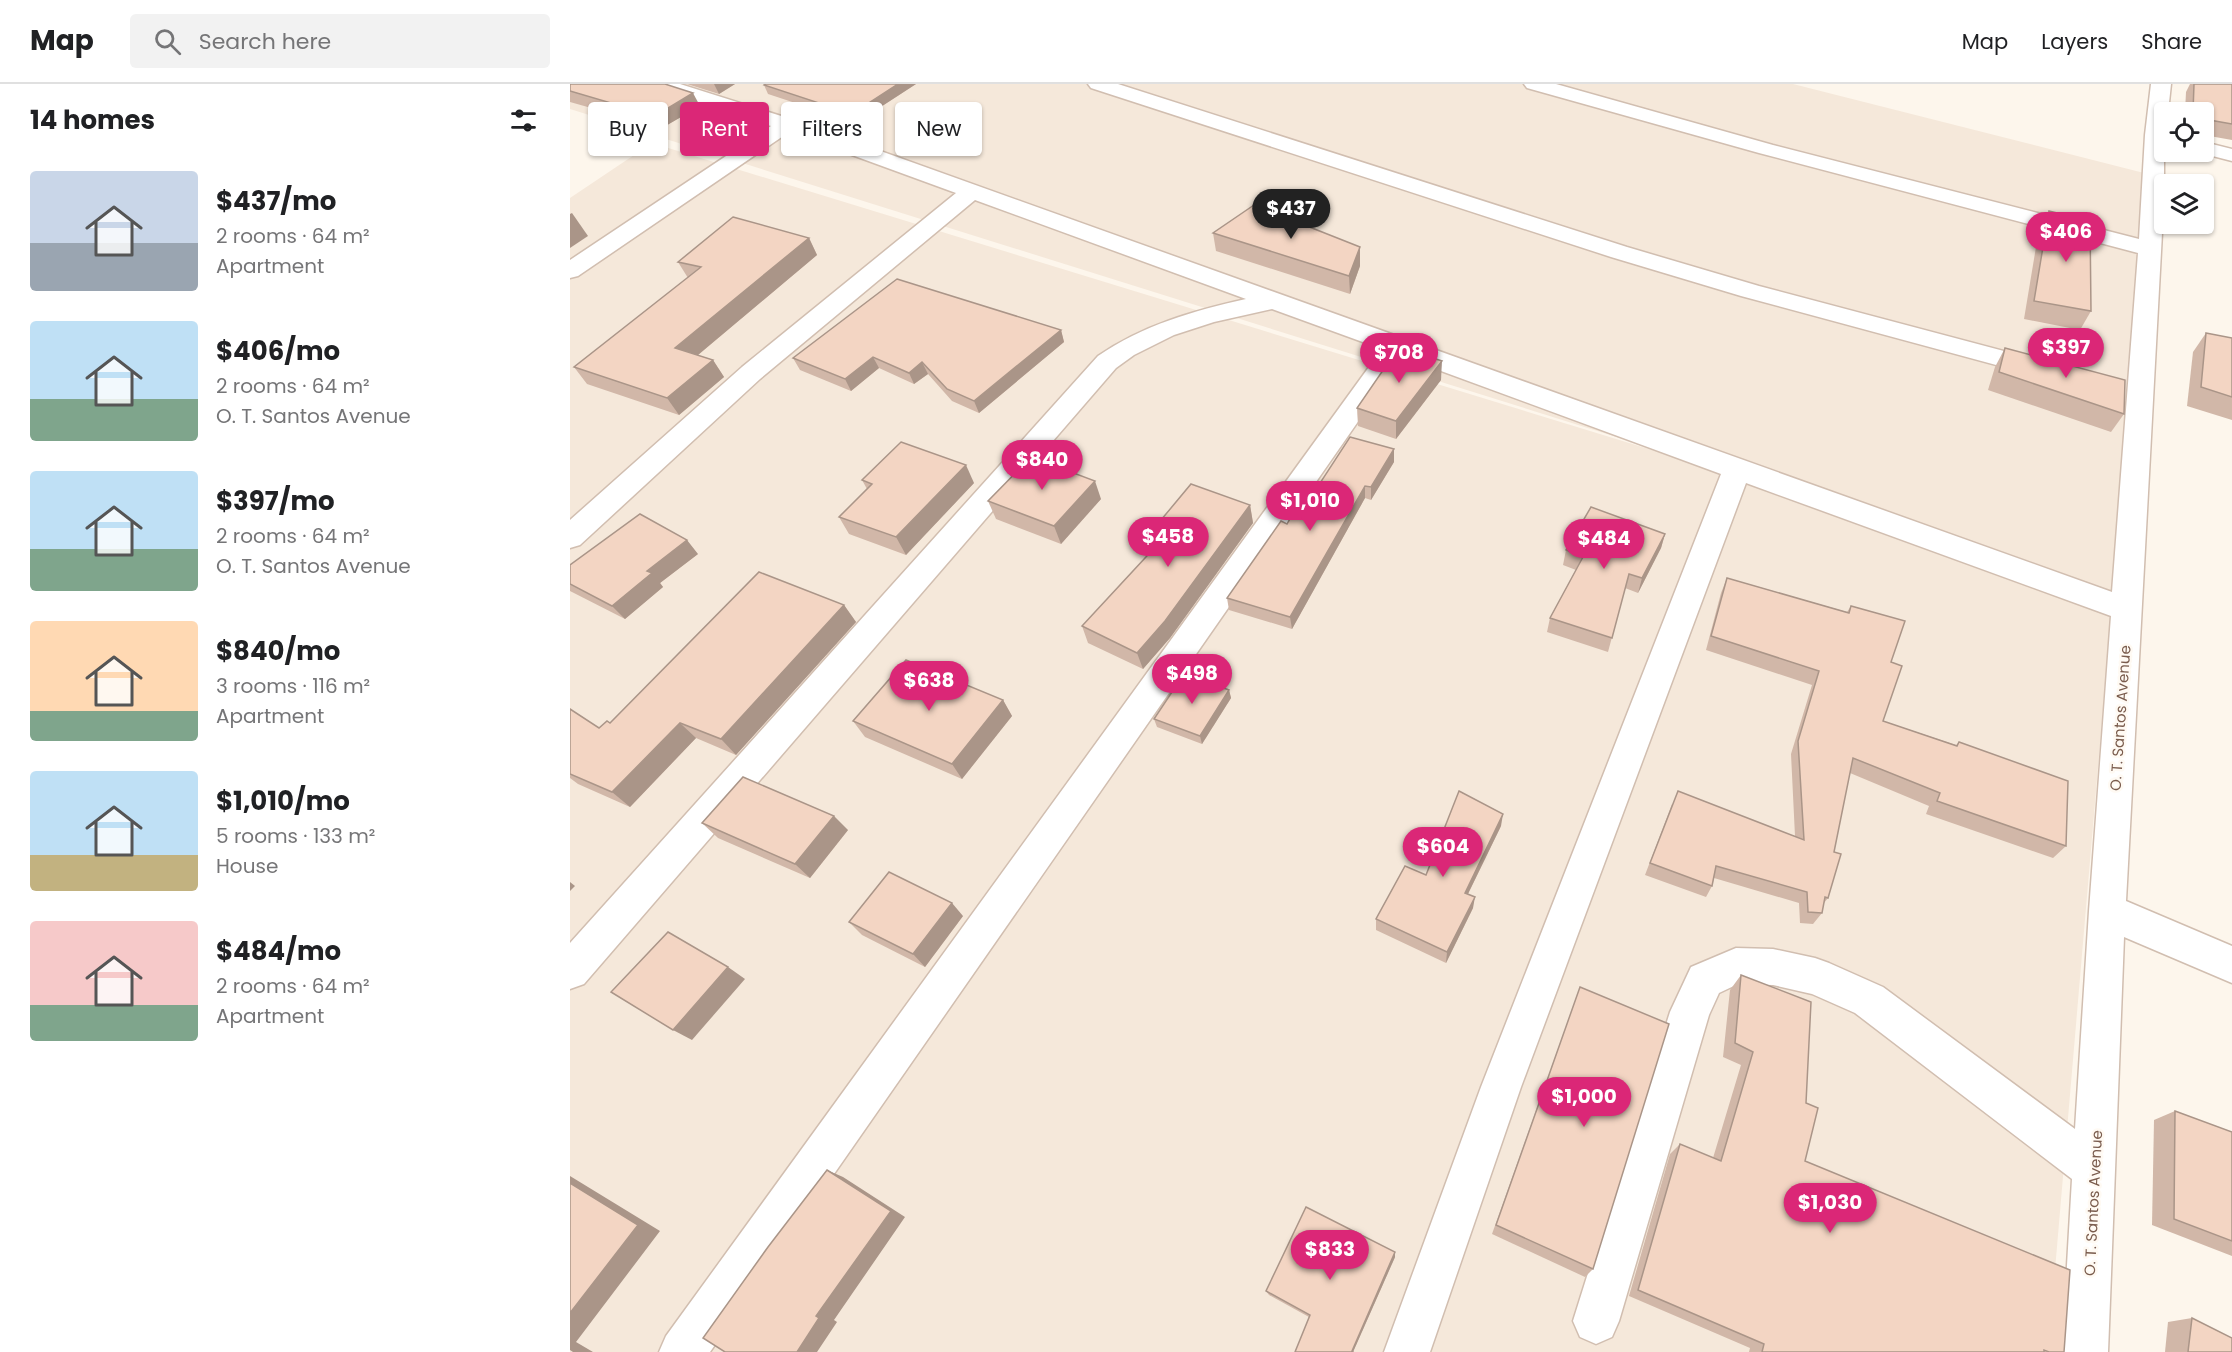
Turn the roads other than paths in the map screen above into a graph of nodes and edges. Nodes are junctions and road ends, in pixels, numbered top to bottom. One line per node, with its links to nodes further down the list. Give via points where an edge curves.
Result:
1 (659, 84): 6 (street)
2 (1098, 84): 17 (street, via 1750,291)
3 (1534, 84): 13 (street)
4 (2161, 84): 5 (street, O. T. Santos Avenue)
5 (2161, 102)
6 (781, 122)
7 (781, 128): 14 (street)
8 (2214, 150): 9 (street)
9 (2232, 155)
10 (875, 156): 12 (street)
11 (2158, 162): 13 (street, O. T. Santos Avenue)
12 (972, 191): 15 (street); 19 (street, via 751,373)
13 (2150, 249): 20 (street, O. T. Santos Avenue, via 2130,392)
14 (570, 271)
15 (1273, 301): 16 (street); 23 (street, via 1206,316 1156,333 1125,347 1107,362)
16 (1398, 346): 18 (street); 26 (street)
17 (2064, 375)
18 (1737, 469): 20 (street); 27 (street, via 1500,1087)
19 (570, 537)
20 (2127, 610): 21 (street, O. T. Santos Avenue)
21 (2107, 911): 22 (street); 24 (street, O. T. Santos Avenue)
22 (2232, 966)
23 (570, 971)
24 (2095, 1170): 25 (street, via 1869,1000 1815,976 1773,967 1736,966 1705,980 1690,1012); 28 (street, O. T. Santos Avenue)
25 (1596, 1322)
26 (682, 1352)
27 (1407, 1352)
28 (2085, 1352)

